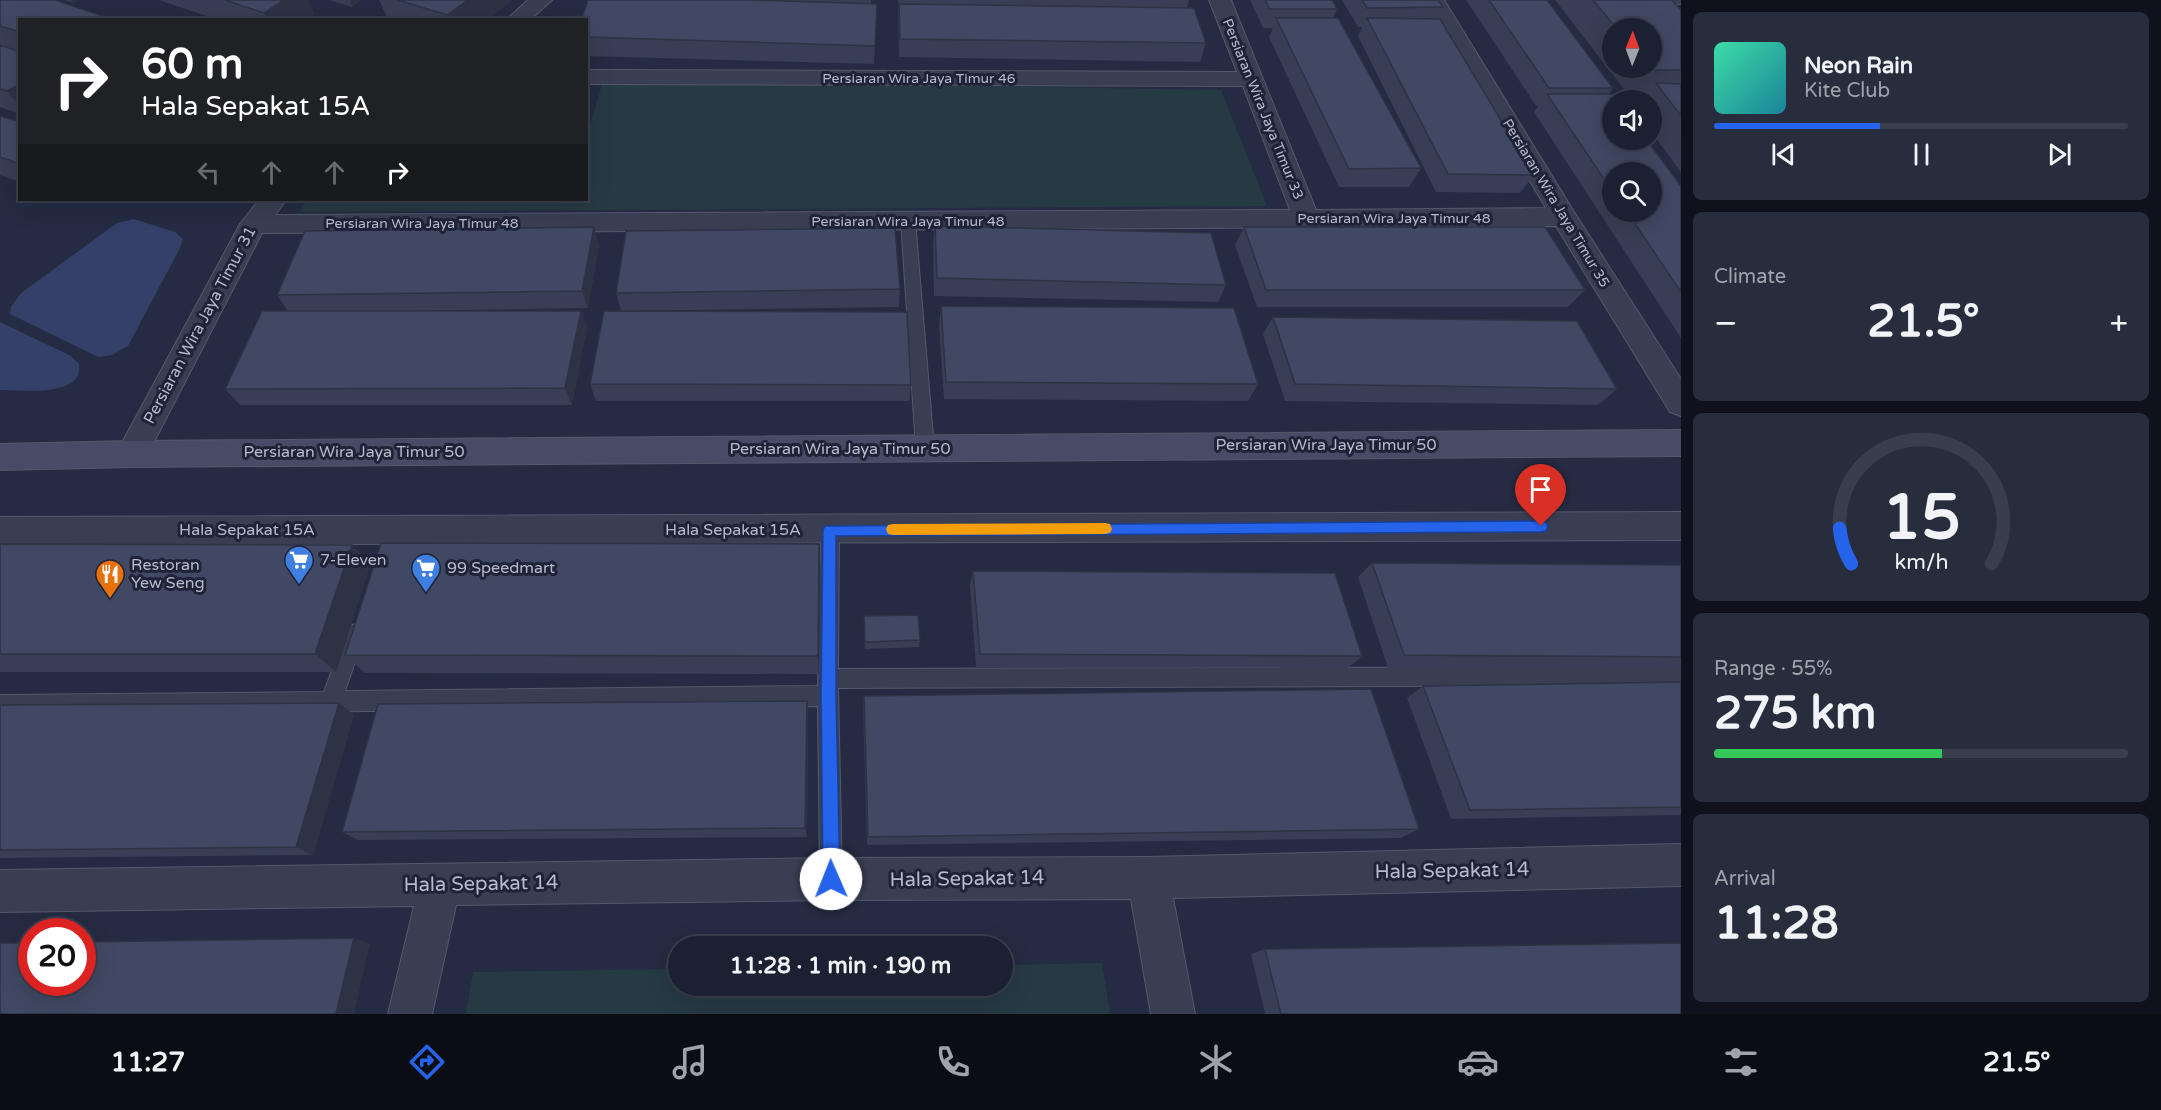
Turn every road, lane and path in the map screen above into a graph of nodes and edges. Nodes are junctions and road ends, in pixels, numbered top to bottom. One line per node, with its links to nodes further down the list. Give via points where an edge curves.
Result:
1 (541, 0): 6 (street)
2 (1220, 0): 9 (street, Persiaran Wira Jaya Timur 33)
3 (1433, 0): 11 (street, Persiaran Wira Jaya Timur 35)
4 (1656, 1): 5 (lane); 7 (street)
5 (1681, 2)
6 (518, 18)
7 (1675, 22)
8 (588, 77): 9 (street, Persiaran Wira Jaya Timur 46)
9 (1251, 79): 12 (street, Persiaran Wira Jaya Timur 33)
10 (272, 201): 14 (street, Persiaran Wira Jaya Timur 31)
11 (1564, 217): 12 (street, Persiaran Wira Jaya Timur 48); 15 (street, Persiaran Wira Jaya Timur 35)
12 (1307, 219): 13 (street, Persiaran Wira Jaya Timur 48)
13 (908, 221): 14 (street, Persiaran Wira Jaya Timur 48); 17 (lane)
14 (253, 224): 18 (street, Persiaran Wira Jaya Timur 31)
15 (1681, 404)
16 (1681, 443): 17 (street, Persiaran Wira Jaya Timur 50)
17 (925, 448): 18 (street, Persiaran Wira Jaya Timur 50)
18 (132, 454): 19 (street, Persiaran Wira Jaya Timur 50)
19 (0, 457)
20 (1681, 526): 21 (street, Hala Sepakat 15A)
21 (830, 530): 22 (street, Hala Sepakat 15A, via 388,541); 25 (lane)
22 (0, 531)
23 (361, 616): 26 (lane)
24 (1681, 676): 25 (lane)
25 (829, 687): 26 (lane); 30 (lane)
26 (331, 701): 27 (lane)
27 (0, 705)
28 (1681, 865): 29 (street, Hala Sepakat 14)
29 (1148, 878): 30 (street, Hala Sepakat 14); 34 (street)
30 (831, 879): 31 (street, Hala Sepakat 14)
31 (440, 884): 32 (street, Hala Sepakat 14); 33 (street)
32 (0, 891)
33 (410, 1014)
34 (1173, 1014)

